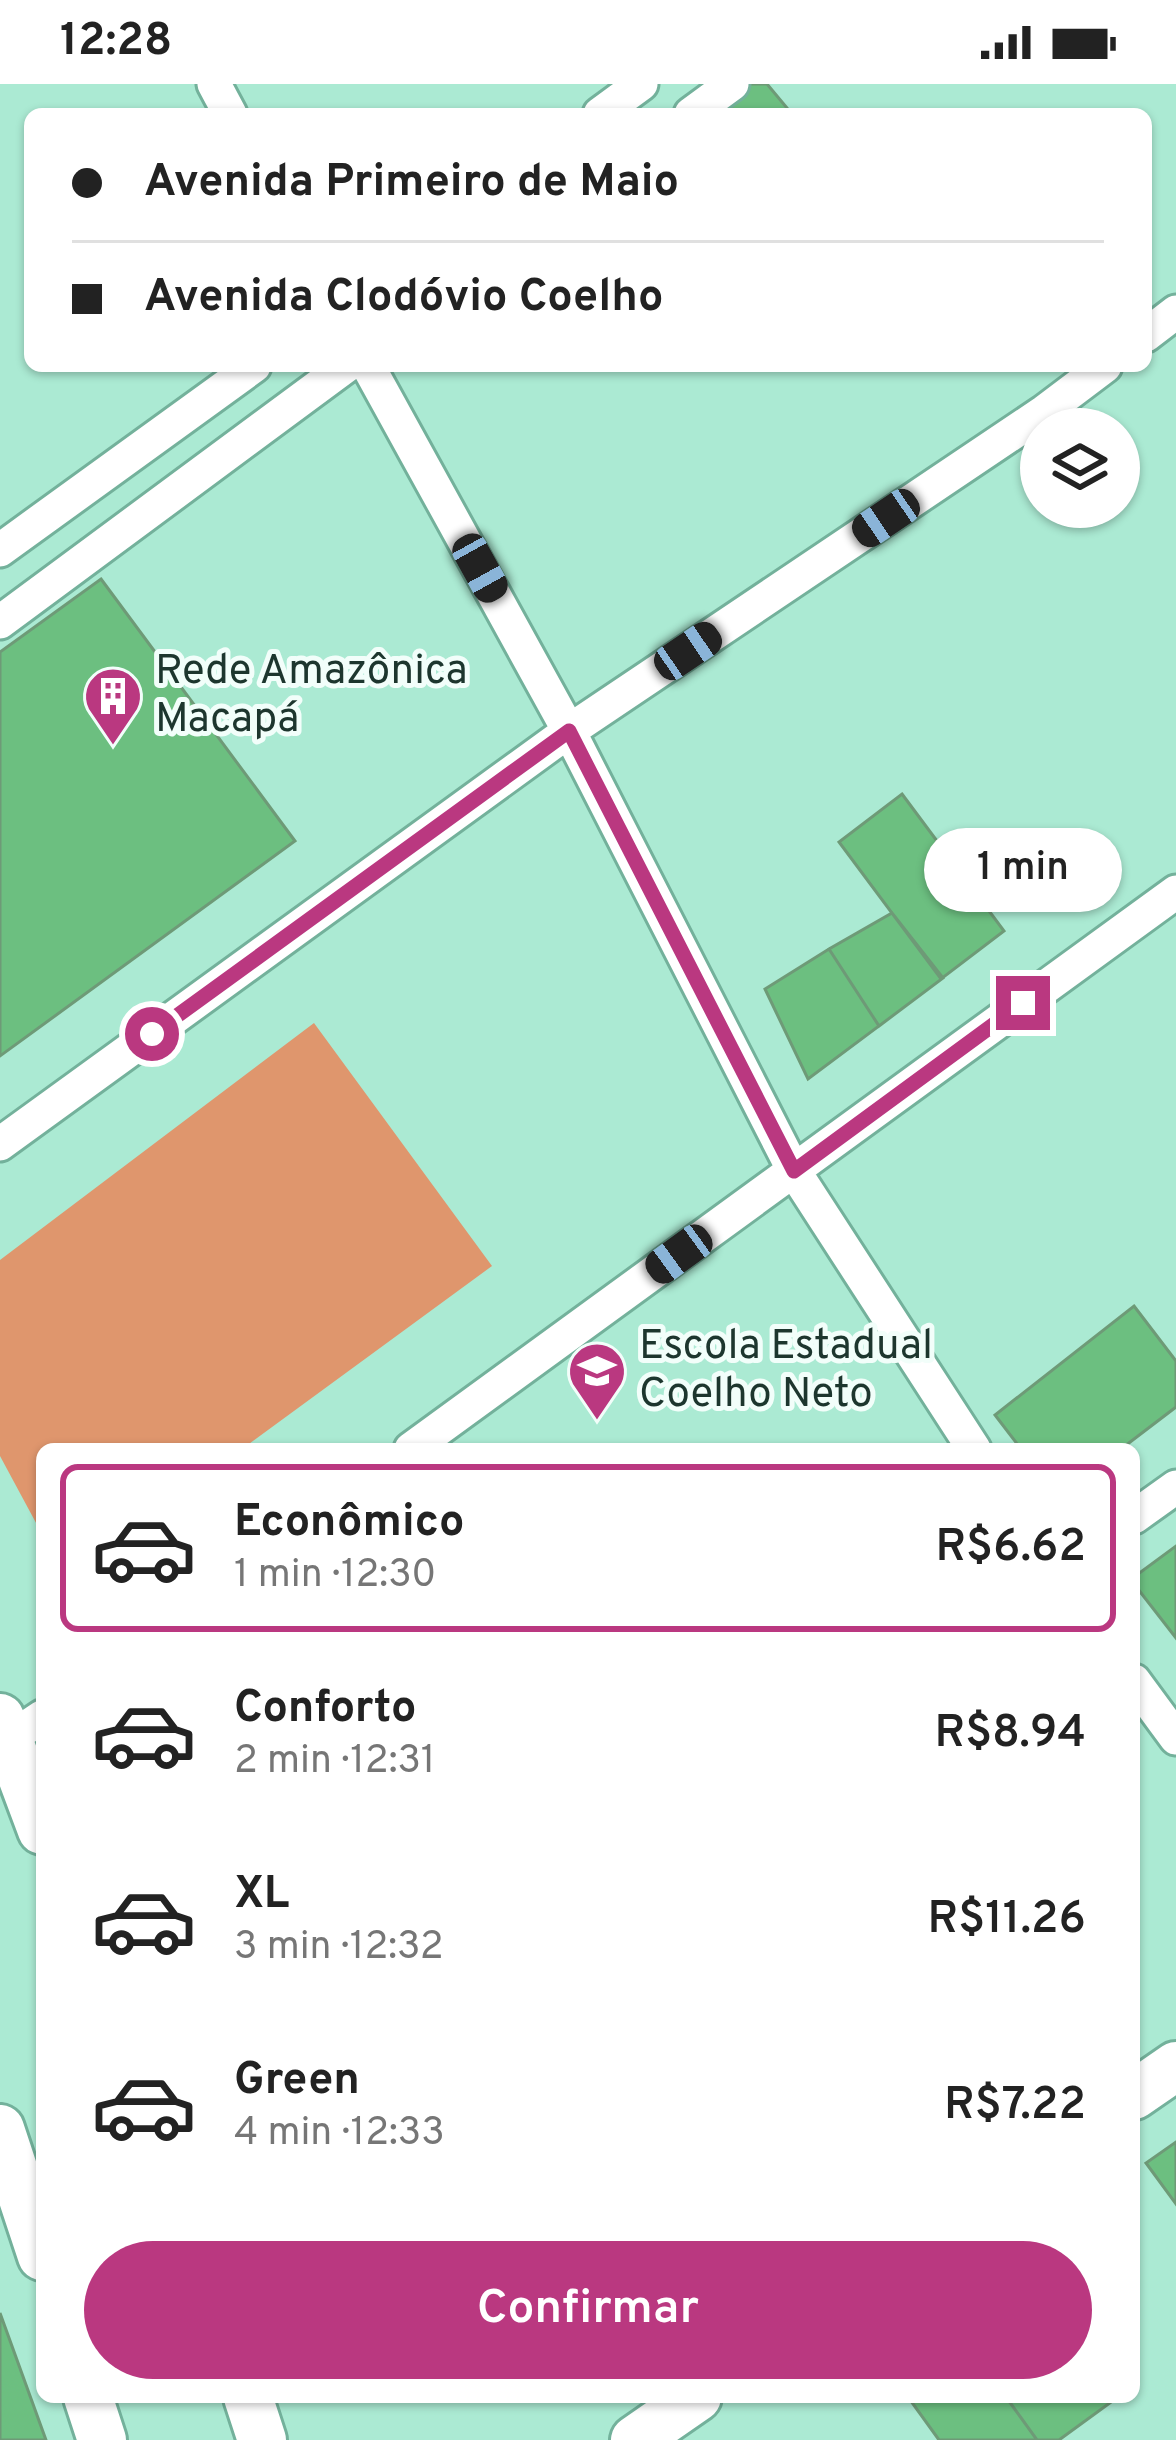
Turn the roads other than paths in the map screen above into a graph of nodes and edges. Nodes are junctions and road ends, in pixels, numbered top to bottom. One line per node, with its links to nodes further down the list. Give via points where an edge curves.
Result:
1 (641, 84): 3 (street)
2 (732, 84): 4 (street)
3 (608, 108)
4 (699, 108)
5 (1176, 312): 6 (street)
6 (1152, 330)
7 (246, 372): 11 (street)
8 (338, 372): 12 (street)
9 (371, 372): 13 (street)
10 (1097, 372): 13 (street)
11 (0, 550)
12 (0, 622)
13 (569, 731): 15 (street); 16 (street)
14 (1176, 892): 16 (street)
15 (0, 1144)
16 (794, 1171): 17 (street); 18 (street)
17 (418, 1443)
18 (970, 1443)
19 (1176, 1487): 20 (street)
20 (1140, 1513)
21 (1140, 1689): 23 (street)
22 (13, 1730): 24 (main road)
23 (1176, 1738)
24 (36, 1809)
25 (1176, 2066): 26 (main road)
26 (1140, 2091)
27 (0, 2129): 28 (main road)
28 (12, 2207): 29 (main road)
29 (36, 2246)
30 (90, 2403): 33 (main road)
31 (250, 2403): 34 (main road)
32 (689, 2403): 35 (main road)
33 (102, 2440)
34 (262, 2440)
35 (635, 2440)

